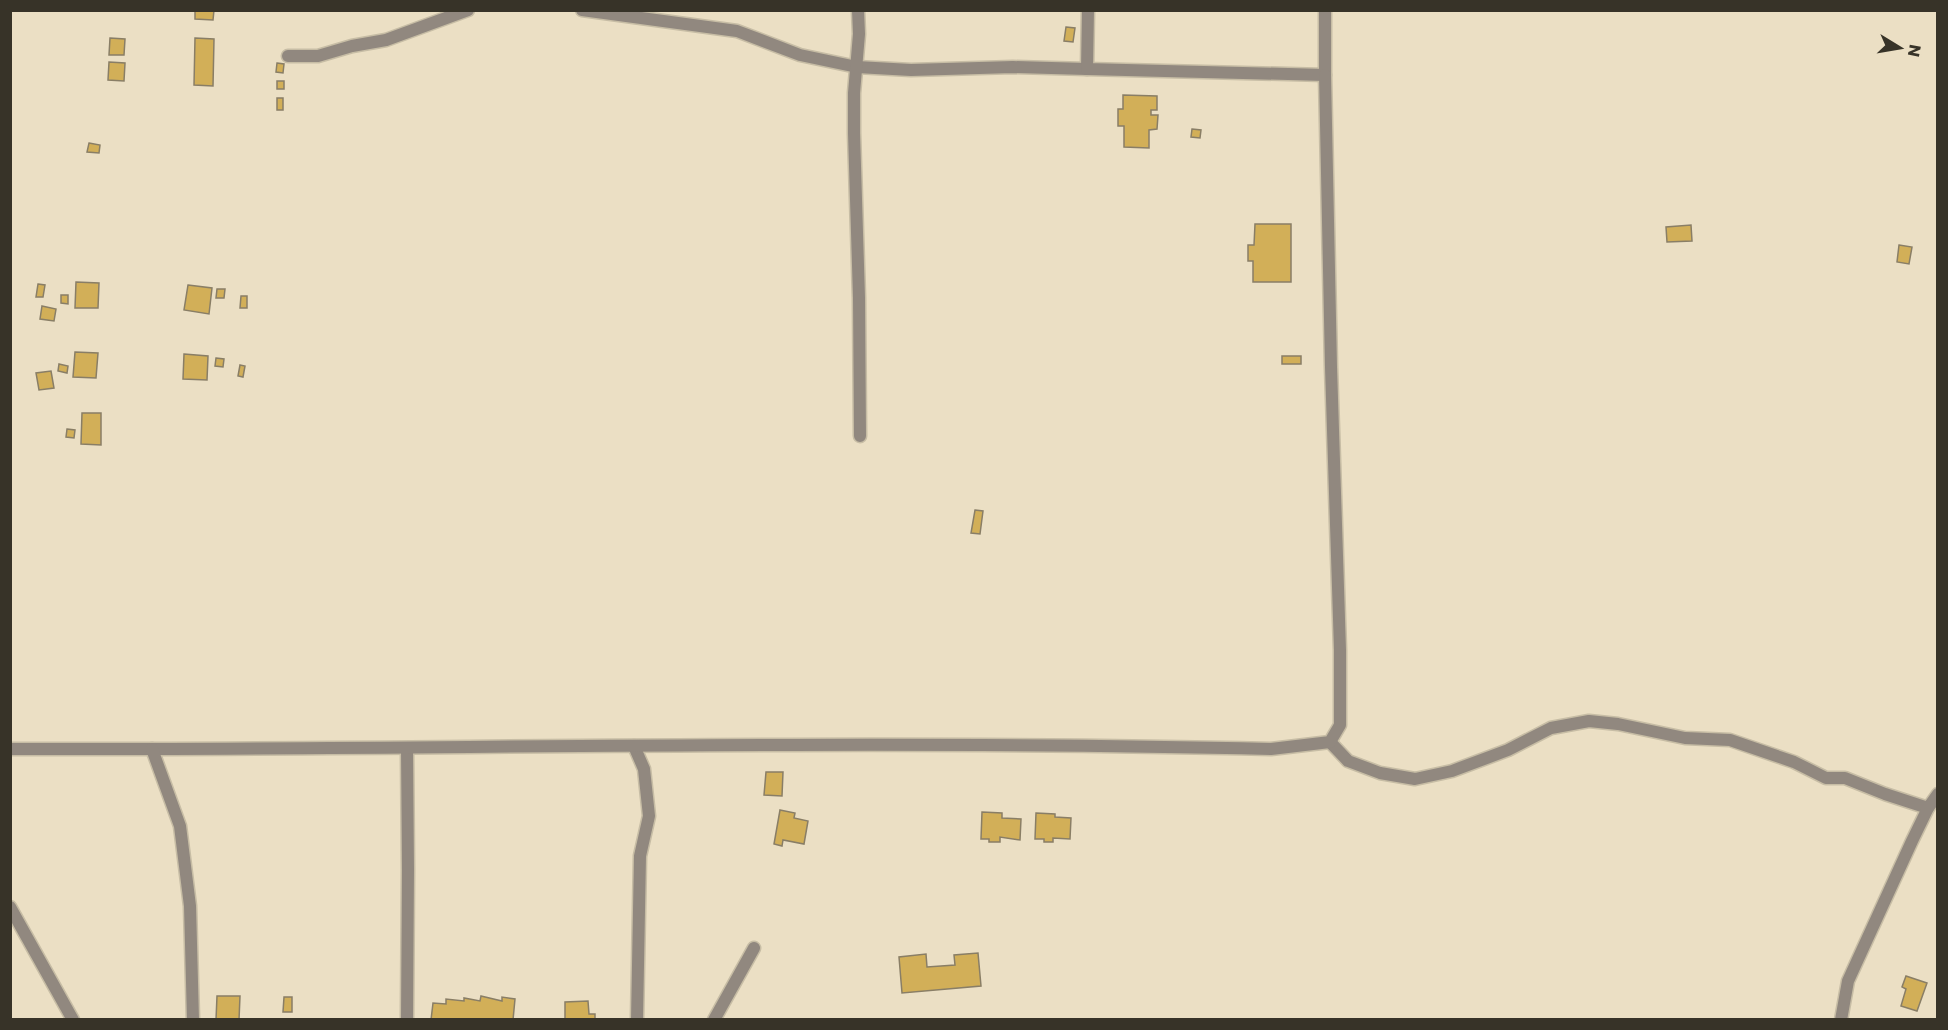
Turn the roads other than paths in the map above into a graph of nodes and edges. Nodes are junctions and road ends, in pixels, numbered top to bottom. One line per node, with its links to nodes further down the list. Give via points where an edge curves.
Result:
1 (468, 10): 6 (street, via 386,40 318,56)
2 (582, 10): 7 (street, via 737,31 800,55)
3 (858, 10): 7 (street)
4 (1088, 10): 8 (street)
5 (1325, 10): 9 (street)
6 (288, 56)
7 (857, 67): 8 (street); 10 (street, via 854,155)
8 (1087, 69): 9 (street)
9 (1325, 75): 11 (street, via 1340,671 1340,725)
10 (860, 436)
11 (1330, 742): 12 (street, via 1271,749); 17 (street, via 1348,761 1380,773 1415,779 1452,771 1508,750 1551,728 1589,721 1608,723 1685,738 1730,740 1794,762 1826,778 1845,778)
12 (634, 746): 13 (street); 23 (street, via 644,769 649,816 640,856)
13 (407, 748): 15 (street); 22 (street)
14 (10, 749): 15 (street)
15 (152, 749): 21 (street, via 180,826 190,906)
16 (1938, 794): 17 (street)
17 (1928, 808): 25 (street, via 1848,981)
18 (10, 908): 20 (street)
19 (754, 948): 24 (street)
20 (73, 1020)
21 (193, 1020)
22 (407, 1020)
23 (637, 1020)
24 (714, 1020)
25 (1841, 1020)

